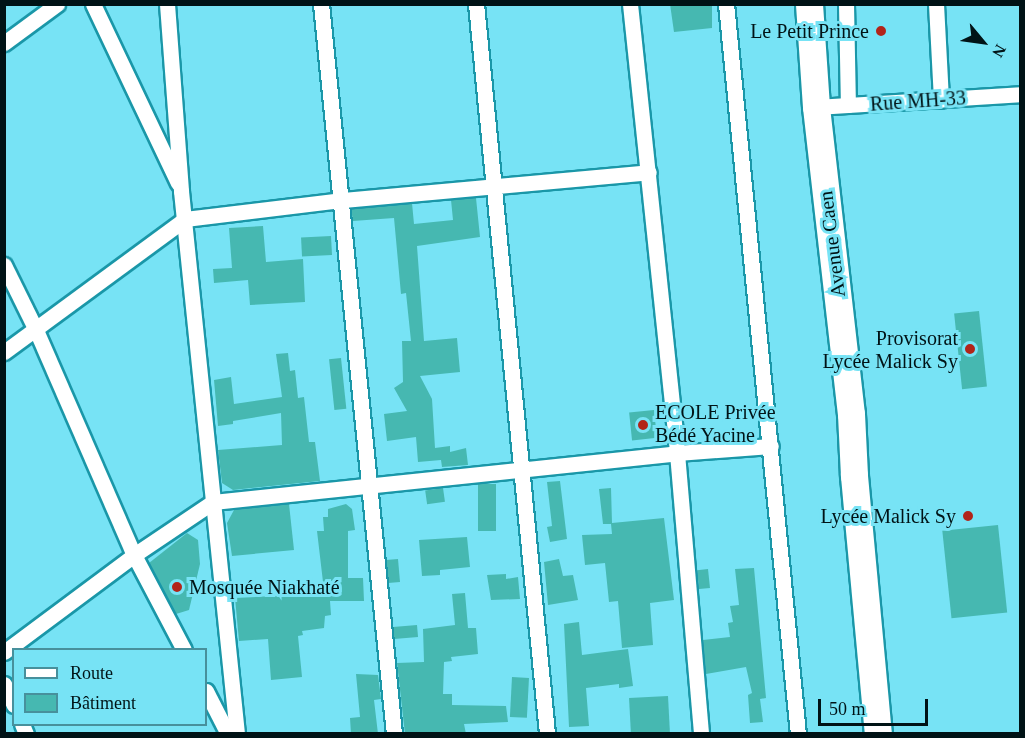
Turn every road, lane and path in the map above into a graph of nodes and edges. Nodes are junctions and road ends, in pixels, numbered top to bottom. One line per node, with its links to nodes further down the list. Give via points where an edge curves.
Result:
1 (57, 4): 11 (street)
2 (93, 4): 18 (street)
3 (167, 4): 18 (street)
4 (321, 4): 19 (street)
5 (476, 4): 17 (street)
6 (630, 4): 16 (street)
7 (726, 4): 24 (street)
8 (809, 4): 15 (highway, Avenue Caen)
9 (846, 4): 14 (street)
10 (936, 4): 13 (street)
11 (4, 43)
12 (1020, 94): 13 (street, Rue MH-33)
13 (941, 100): 14 (street, Rue MH-33)
14 (849, 105): 15 (street, Rue MH-33)
15 (816, 107): 41 (highway, Avenue Caen, via 851,414)
16 (649, 172): 17 (street); 25 (street)
17 (496, 186): 19 (street); 26 (street)
18 (182, 190): 20 (street)
19 (343, 200): 20 (street); 27 (street)
20 (185, 219): 22 (street); 28 (street)
21 (4, 266): 22 (street)
22 (36, 330): 23 (street); 29 (street)
23 (4, 352)
24 (771, 446): 25 (street); 40 (street)
25 (676, 453): 26 (street); 39 (street)
26 (522, 471): 27 (street); 38 (street)
27 (371, 485): 28 (street); 37 (street)
28 (213, 502): 29 (street); 36 (street)
29 (134, 555): 30 (street); 31 (street)
30 (183, 648)
31 (4, 652)
32 (4, 684): 34 (street)
33 (207, 693): 35 (street)
34 (12, 701)
35 (228, 734)
36 (237, 734)
37 (394, 734)
38 (547, 734)
39 (701, 734)
40 (798, 734)
41 (878, 734)

